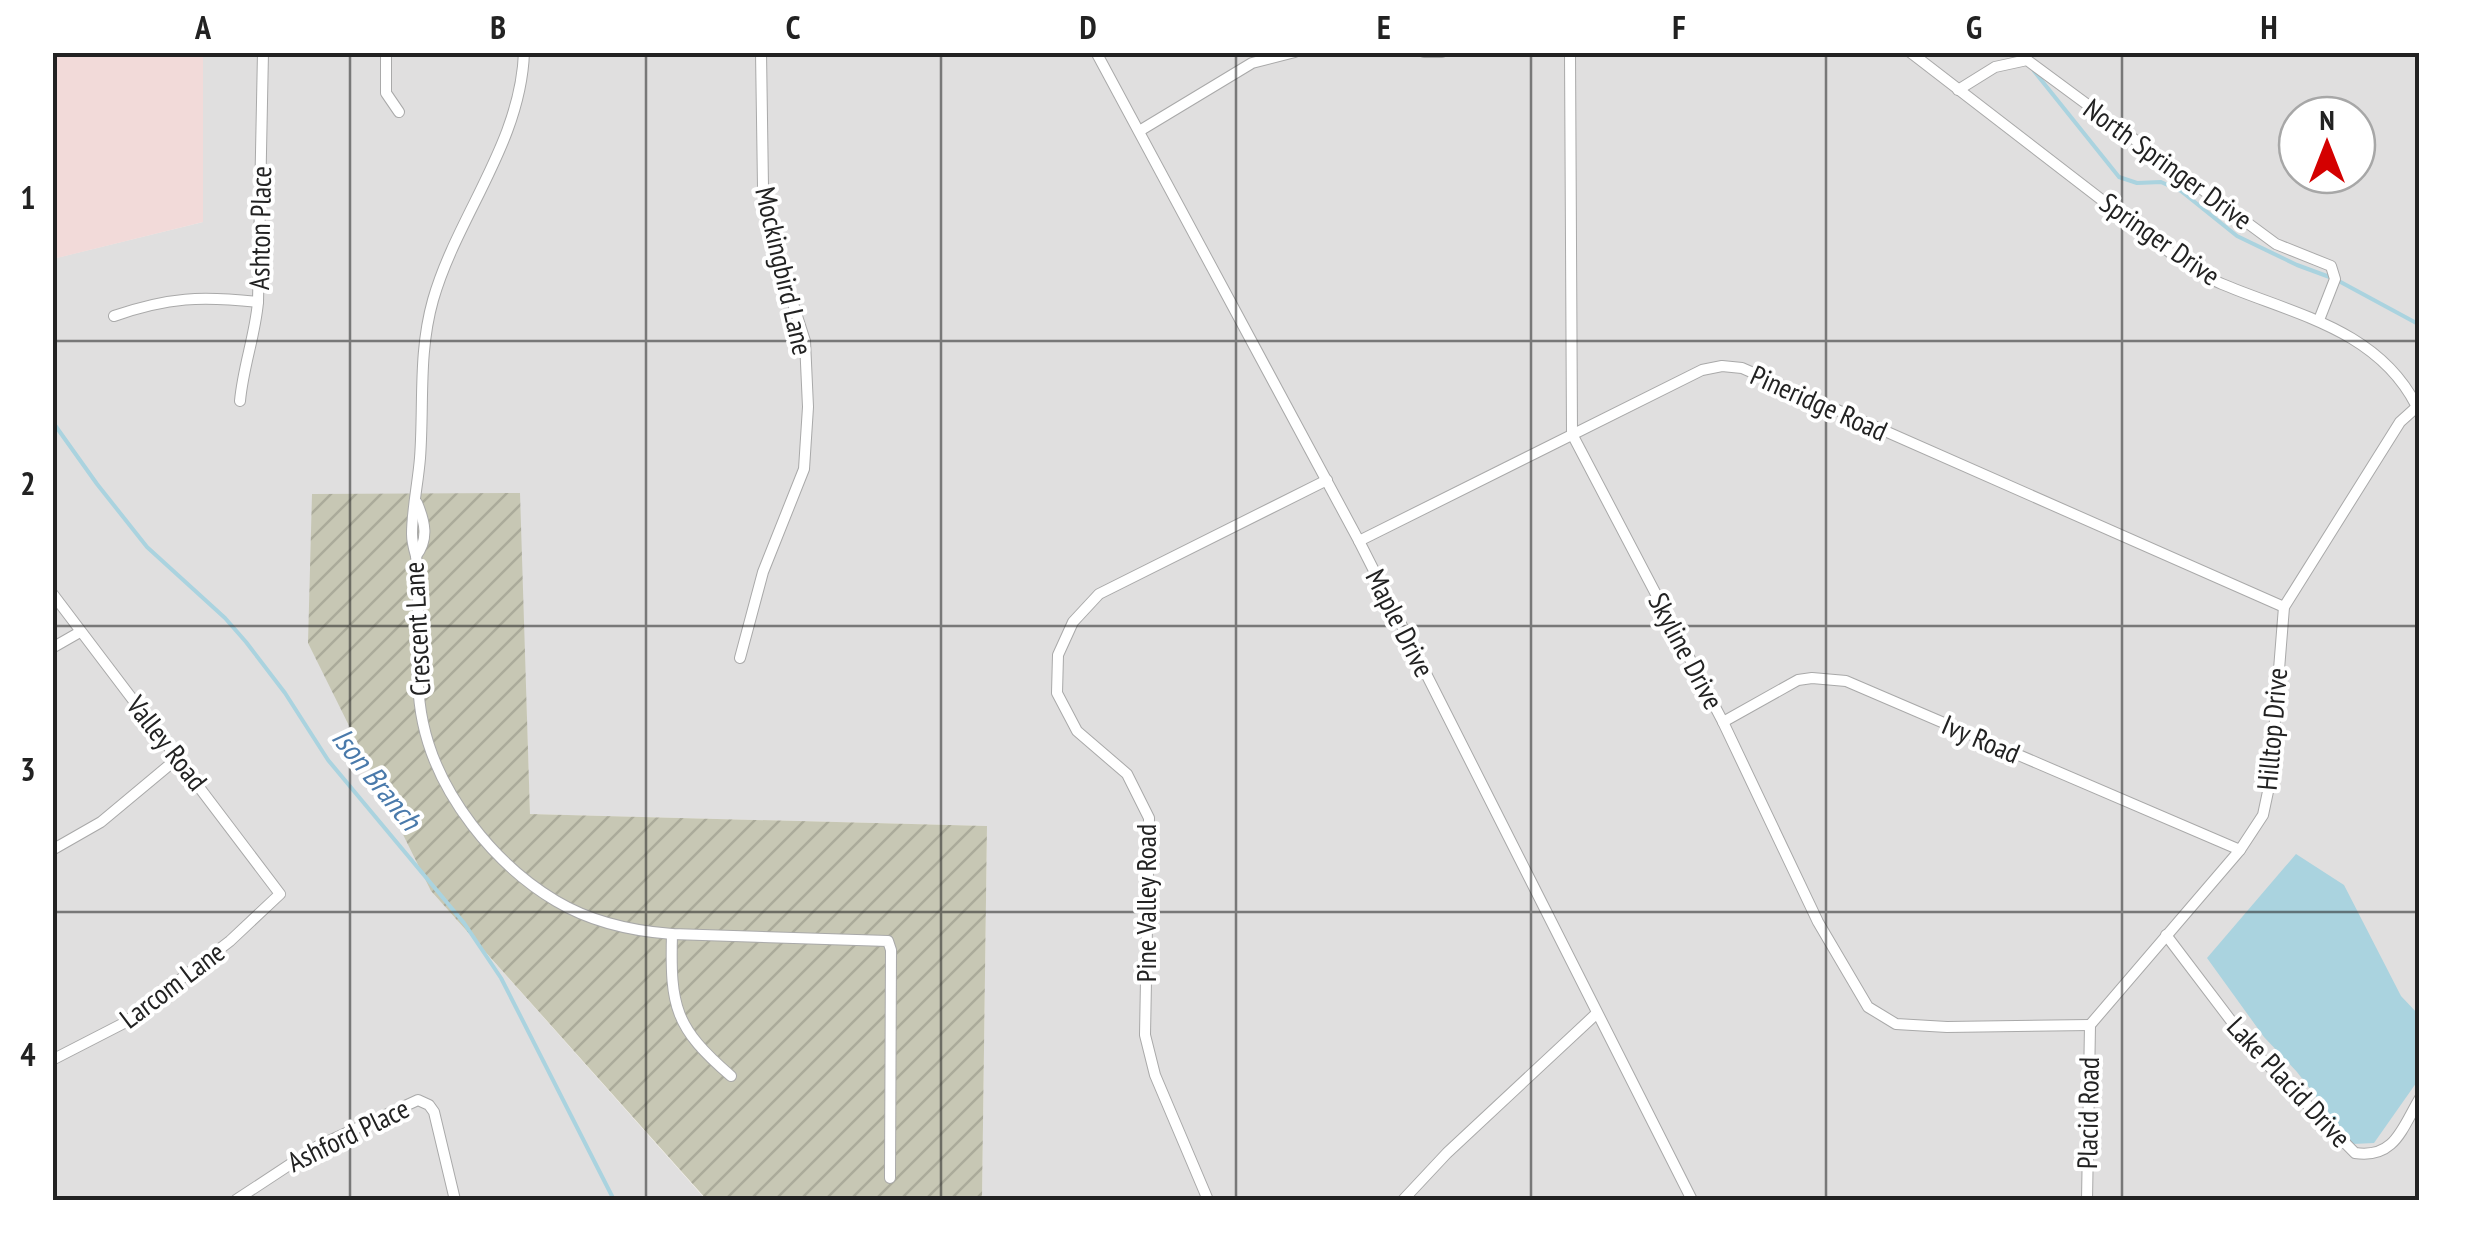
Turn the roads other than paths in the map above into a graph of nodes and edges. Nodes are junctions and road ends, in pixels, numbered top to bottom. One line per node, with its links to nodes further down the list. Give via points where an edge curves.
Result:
1 (263, 52): 15 (street, Ashton Place)
2 (386, 52): 13 (street, via 386,93)
3 (524, 52): 33 (street, Crescent Lane, via 513,116 447,260 424,334 412,534 423,724 460,808 519,872 556,901 637,932)
4 (762, 52): 27 (street, Mockingbird Lane, via 763,187 804,342 808,406 804,469 763,572)
5 (1096, 52): 14 (street, Maple Drive)
6 (1295, 52): 11 (street)
7 (1424, 52): 8 (street)
8 (1442, 52)
9 (1570, 52): 20 (street, Skyline Drive)
10 (1910, 52): 12 (street, Springer Drive)
11 (1267, 55): 14 (street)
12 (1958, 90): 17 (street, Springer Drive, via 2180,261); 17 (street, North Springer Drive, via 1995,67 2027,60 2276,244 2331,266 2335,279)
13 (399, 112)
14 (1141, 130): 21 (street, Maple Drive)
15 (258, 302): 16 (street, via 158,301); 18 (street, Ashton Place)
16 (114, 316)
17 (2318, 320): 19 (street, Springer Drive, via 2370,350)
18 (240, 401)
19 (2418, 404): 24 (street, Hilltop Drive, via 2376,457)
20 (1572, 434): 22 (street, Pineridge Road); 24 (street, Pineridge Road, via 1702,370 1742,368); 28 (street, Skyline Drive)
21 (1327, 480): 22 (street, Maple Drive); 43 (street, Pine Valley Road, via 1099,594 1073,622 1058,656 1057,693 1078,731 1126,774 1149,818 1145,1035 1154,1075)
22 (1360, 541): 35 (street, Maple Drive)
23 (52, 593): 25 (street, Valley Road)
24 (2284, 608): 31 (street, Hilltop Drive, via 2270,782 2263,815)
25 (80, 632): 26 (street); 29 (street, Valley Road)
26 (52, 648)
27 (740, 658)
28 (1723, 722): 31 (street, Ivy Road, via 1798,680 1846,681); 36 (street, Skyline Drive, via 1818,922 1868,1007 1896,1024)
29 (179, 757): 30 (street, via 101,822); 32 (street, Valley Road)
30 (52, 850)
31 (2240, 850): 34 (street, Hilltop Drive)
32 (280, 894): 37 (street, Larcom Lane, via 124,1023)
33 (672, 934): 38 (street, via 674,1005 702,1051); 40 (street, Crescent Lane, via 888,942)
34 (2166, 935): 36 (street, Hilltop Drive); 39 (street, Lake Placid Drive, via 2254,1051 2355,1153 2386,1150)
35 (1596, 1014): 44 (street); 45 (street, Maple Drive)
36 (2090, 1025): 46 (street, Placid Road)
37 (52, 1060)
38 (732, 1076)
39 (2420, 1098)
40 (890, 1178)
41 (236, 1200): 42 (street, Ashford Place, via 318,1146 418,1100 434,1112)
42 (455, 1200)
43 (1208, 1200)
44 (1403, 1200)
45 (1692, 1200)
46 (2087, 1200)

